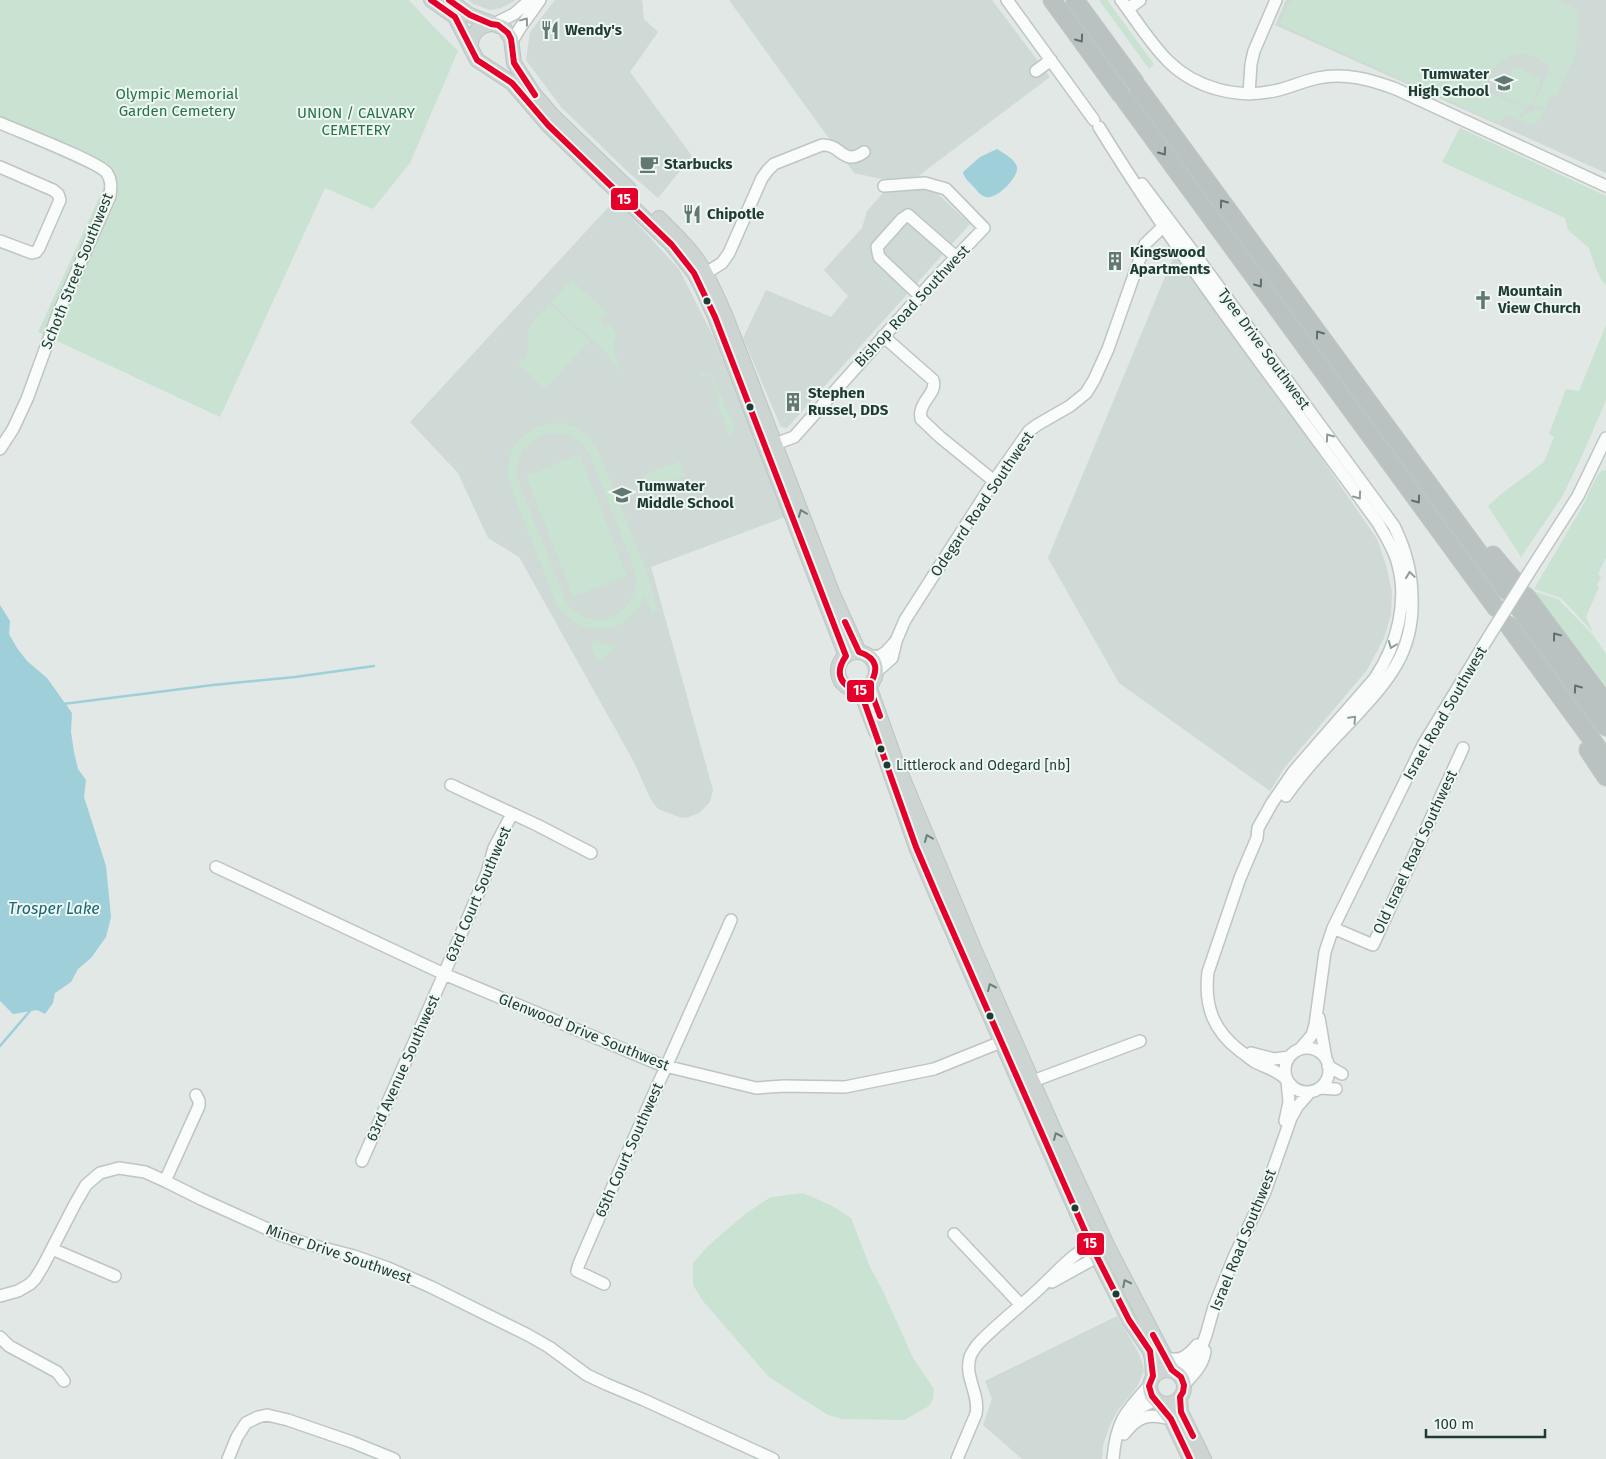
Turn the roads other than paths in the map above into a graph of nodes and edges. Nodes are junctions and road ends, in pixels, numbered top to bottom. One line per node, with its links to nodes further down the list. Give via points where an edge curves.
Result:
1 (431, 0): 13 (main road, via 455,18)
2 (449, 0): 11 (main road, via 470,15)
3 (530, 0): 11 (street, via 514,14)
4 (540, 0): 12 (street, one-way to 4)
5 (1007, 0): 14 (street)
6 (1052, 0): 35 (highway, one-way to 35)
7 (1075, 0): 34 (highway, one-way to 7, via 1397,429 1348,373)
8 (1140, 0): 10 (street)
9 (1276, 0): 17 (street, via 1254,51)
10 (1125, 5): 17 (street, via 1159,51 1180,71 1208,86)
11 (493, 24): 12 (main road, via 504,28); 13 (main road, via 475,32)
12 (512, 44): 15 (main road, via 502,62 495,65); 27 (main road, via 517,70 543,105 679,238)
13 (472, 49): 15 (main road)
14 (1052, 60): 16 (street); 18 (street)
15 (482, 63): 39 (main road, via 512,83 548,125 672,245 694,273)
16 (1036, 70)
17 (1249, 94): 23 (street, via 1276,91 1317,78 1362,78 1396,89)
18 (1094, 120)
19 (0, 124): 32 (street, Schoth Street Southwest, via 88,160 106,172 112,183 110,196 58,314 14,430)
20 (864, 152): 27 (street, via 856,158 849,157 828,144 774,164 762,178 729,253 722,263)
21 (0, 167): 25 (street, via 53,190 60,200 36,252)
22 (884, 186): 26 (street, Bishop Road Southwest, via 925,183 946,189 984,228)
23 (1606, 186)
24 (1166, 224): 24 (street, Tyee Drive Southwest, via 1099,127 1135,186); 33 (street, Odegard Road Southwest, via 1144,244 1108,349 1086,393 1032,429); 58 (street, Tyee Drive Southwest, via 1378,523 1397,562 1402,594 1397,633 1384,664 1294,771 1272,803 1258,828 1240,878 1208,972 1206,987 1207,1001 1216,1024 1222,1035)
25 (0, 241)
26 (956, 257): 28 (street, Bishop Road Southwest); 28 (street, via 908,215 902,219 878,248 878,257)
27 (706, 273): 31 (main road)
28 (920, 296): 29 (street, Bishop Road Southwest)
29 (883, 336): 31 (street, Bishop Road Southwest, via 794,437); 33 (street, via 935,384 921,410 921,419)
30 (1606, 438): 52 (street, Israel Road Southwest, bridge, via 1578,496 1422,745)
31 (775, 444): 39 (main road, one-way to 31)
32 (0, 449)
33 (994, 480): 38 (street, Odegard Road Southwest, via 905,620)
34 (1510, 586)
35 (1496, 608)
36 (1508, 625): 37 (highway)
37 (1519, 640): 45 (highway); 46 (highway)
38 (896, 641): 39 (street, via 878,657); 40 (street, Odegard Road Southwest, via 892,658)
39 (857, 655): 40 (main road, via 872,659); 41 (main road, via 839,666 840,678 848,687)
40 (876, 672): 41 (main road, via 874,680)
41 (864, 688): 56 (main road, via 916,847); 64 (main road, one-way to 41)
42 (1606, 703): 43 (highway, via 1523,602)
43 (1606, 727)
44 (1464, 748): 52 (street, Old Israel Road Southwest, via 1373,945)
45 (1606, 759)
46 (1606, 777)
47 (451, 785): 48 (street, 63rd Court Southwest)
48 (512, 814): 49 (street, 63rd Court Southwest); 53 (street, 63rd Court Southwest, via 494,848 487,873)
49 (591, 853)
50 (216, 866): 53 (street, Glenwood Drive Southwest)
51 (731, 920): 61 (street, 65th Court Southwest)
52 (1333, 928): 54 (street, Israel Road Southwest, via 1325,952)
53 (444, 974): 61 (street, Glenwood Drive Southwest); 69 (street, 63rd Avenue Southwest)
54 (1318, 1004): 57 (street, Israel Road Southwest, via 1312,1035); 60 (street, Israel Road Southwest)
55 (1140, 1041): 64 (street)
56 (1002, 1042): 61 (street, Glenwood Drive Southwest, via 934,1069 845,1087 756,1088); 72 (main road)
57 (1300, 1049): 59 (street); 60 (street, via 1315,1050)
58 (1240, 1050): 59 (street, Tyee Drive Southwest, via 1269,1058); 63 (street, Tyee Drive Southwest)
59 (1288, 1057): 63 (street, via 1285,1064)
60 (1327, 1063): 62 (street); 66 (street, via 1326,1080)
61 (667, 1067): 76 (street, 65th Court Southwest, via 577,1271)
62 (1342, 1074)
63 (1287, 1080): 66 (street, via 1295,1090); 68 (street, Israel Road Southwest, via 1289,1102)
64 (1033, 1081): 82 (main road, one-way to 64, via 1109,1249)
65 (1336, 1089): 66 (street)
66 (1315, 1090): 68 (street, Israel Road Southwest, via 1297,1107)
67 (196, 1095): 70 (street, via 199,1106)
68 (1281, 1145): 80 (street, Israel Road Southwest, via 1214,1307)
69 (362, 1161)
70 (166, 1180): 73 (street, Miner Drive Southwest, via 145,1172 118,1168 100,1172 86,1185); 92 (street, Miner Drive Southwest, via 281,1235 354,1256 430,1287 528,1334 587,1375)
71 (954, 1234): 79 (street)
72 (1091, 1244): 74 (main road); 77 (street, via 1073,1256)
73 (52, 1249): 75 (street); 78 (street, Miner Drive Southwest, via 30,1284 18,1292)
74 (1098, 1258): 77 (street); 84 (main road, via 1129,1320 1150,1351)
75 (115, 1276)
76 (604, 1284)
77 (1040, 1289): 79 (street)
78 (0, 1296)
79 (1021, 1305): 93 (street, via 970,1355 969,1376 977,1408)
80 (1206, 1335): 82 (street, via 1187,1356 1174,1360); 83 (street, Israel Road Southwest, via 1196,1359); 86 (street, Israel Road Southwest, via 1202,1362)
81 (0, 1337): 85 (street, via 9,1346 57,1372)
82 (1165, 1357): 83 (main road)
83 (1174, 1371): 84 (main road, via 1162,1370); 86 (main road, via 1182,1377)
84 (1151, 1381): 87 (main road, via 1152,1396); 94 (street, via 1124,1414 1115,1440)
85 (64, 1382)
86 (1182, 1391): 87 (main road, via 1170,1404); 96 (main road, via 1181,1412)
87 (1157, 1401): 88 (main road); 89 (street, via 1136,1411 1126,1424)
88 (1171, 1419): 89 (street, via 1145,1417 1134,1422); 95 (main road)
89 (1124, 1434): 94 (street)
90 (228, 1459): 91 (street, via 246,1423 267,1415)
91 (394, 1459)
92 (773, 1459)
93 (957, 1459)
94 (1113, 1459)
95 (1190, 1459)
96 (1204, 1459)

